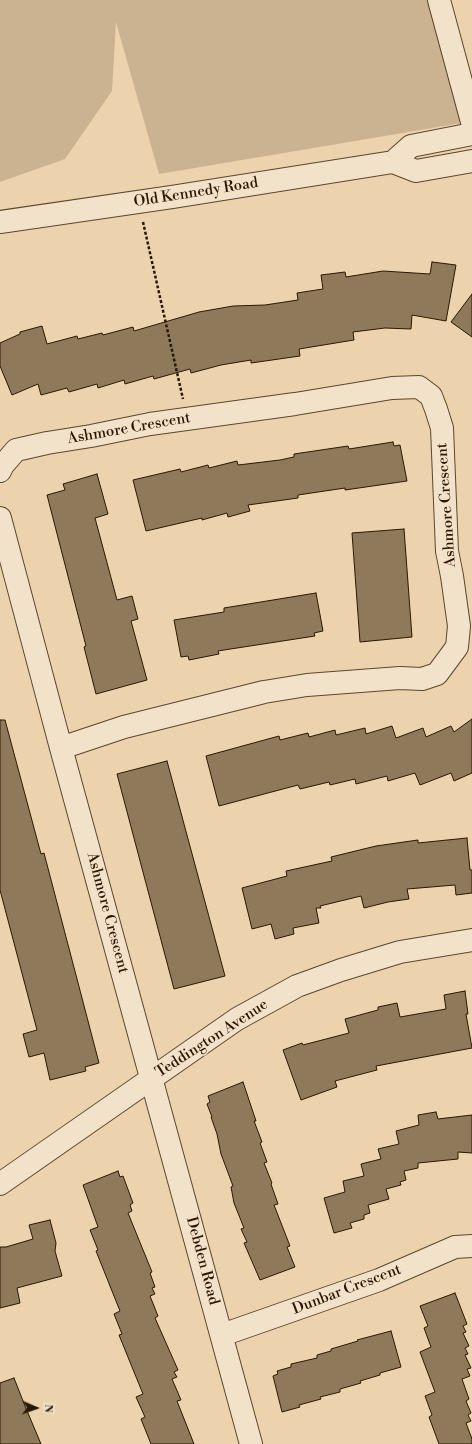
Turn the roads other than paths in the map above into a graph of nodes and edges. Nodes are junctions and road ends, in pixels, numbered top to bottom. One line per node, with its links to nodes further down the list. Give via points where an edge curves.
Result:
1 (439, 0): 2 (street)
2 (472, 122)
3 (472, 134): 5 (street, Old Kennedy Road, via 412,146)
4 (472, 160): 5 (street, Old Kennedy Road, via 416,171)
5 (392, 162): 6 (street, Old Kennedy Road)
6 (0, 222)
7 (0, 471): 9 (street, Ashmore Crescent, via 16,450 47,443 150,424 392,388 420,387 431,396 442,428 447,551 459,626 457,647 437,674 422,679 400,678 307,685 264,692 124,727)
8 (0, 518): 9 (street, Ashmore Crescent)
9 (61, 748): 11 (street, Ashmore Crescent)
10 (472, 940): 11 (street, Teddington Avenue, via 400,952 297,986 237,1019)
11 (152, 1079): 12 (street, Teddington Avenue); 14 (street, Debden Road)
12 (0, 1184)
13 (472, 1246): 14 (street, Dunbar Crescent, via 455,1247 379,1280)
14 (222, 1335): 15 (street, Debden Road)
15 (251, 1444)

